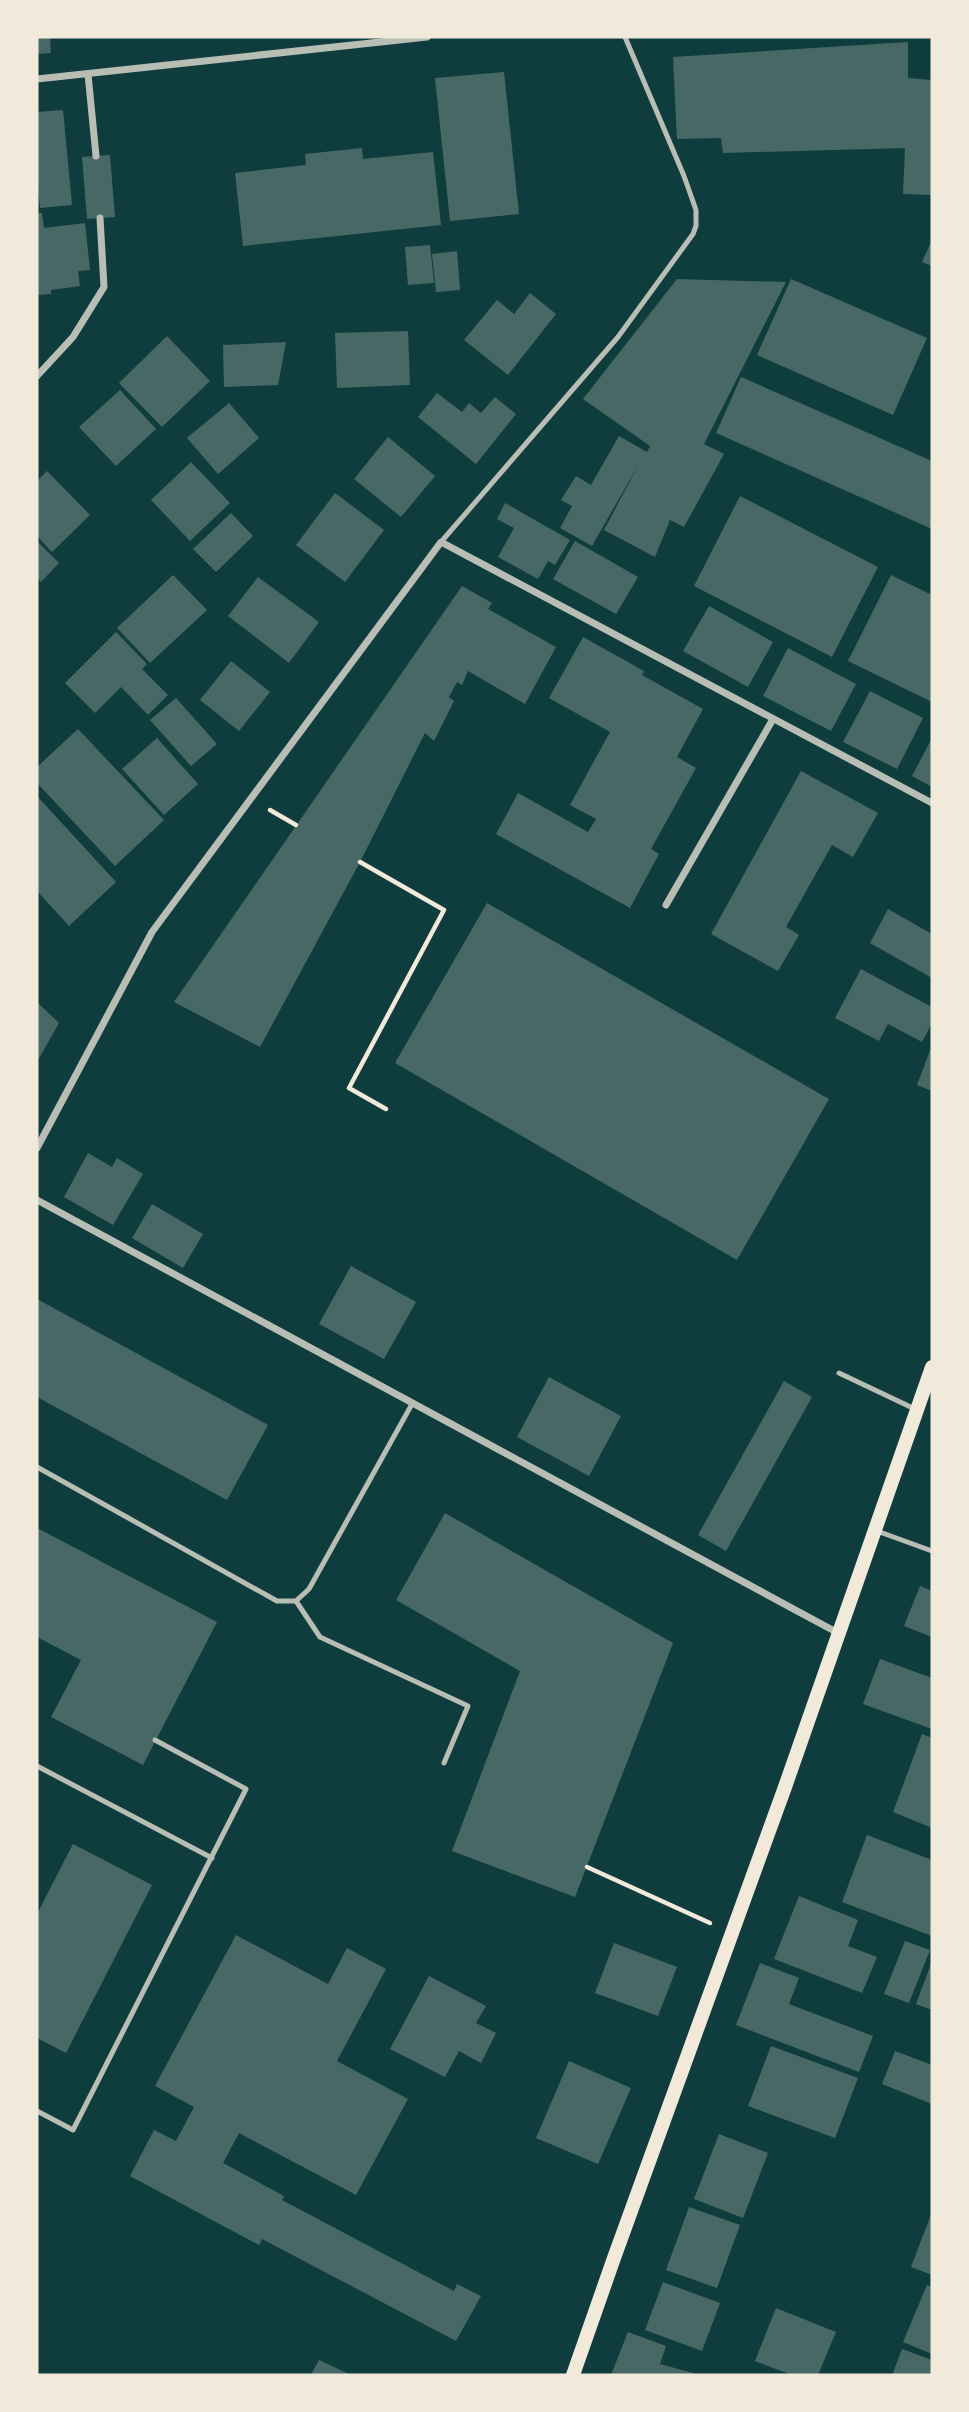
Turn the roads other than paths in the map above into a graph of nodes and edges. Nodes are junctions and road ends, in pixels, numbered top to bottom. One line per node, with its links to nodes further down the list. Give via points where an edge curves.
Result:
1 (427, 37): 3 (street)
2 (625, 37): 8 (lane, via 684,176 696,210 696,226 618,337)
3 (88, 74): 4 (street); 5 (street)
4 (37, 79)
5 (96, 156)
6 (100, 218): 7 (street, via 104,287 73,338)
7 (37, 376)
8 (441, 542): 9 (street); 12 (street, via 152,932)
9 (773, 719): 10 (street); 11 (street)
10 (932, 803)
11 (666, 905)
12 (37, 1148)
13 (37, 1200): 16 (street)
14 (932, 1367): 17 (main road)
15 (839, 1373): 17 (lane)
16 (412, 1404): 21 (lane, via 309,1589); 22 (street)
17 (916, 1410): 19 (main road)
18 (37, 1467): 21 (lane, via 278,1601)
19 (874, 1530): 20 (lane); 22 (main road)
20 (932, 1551)
21 (296, 1601): 24 (lane, via 320,1637 468,1706)
22 (838, 1633): 28 (main road)
23 (155, 1740): 26 (lane, via 246,1789)
24 (444, 1763)
25 (37, 1766): 26 (lane)
26 (212, 1858): 27 (lane, via 73,2130)
27 (37, 2110)
28 (573, 2375)

